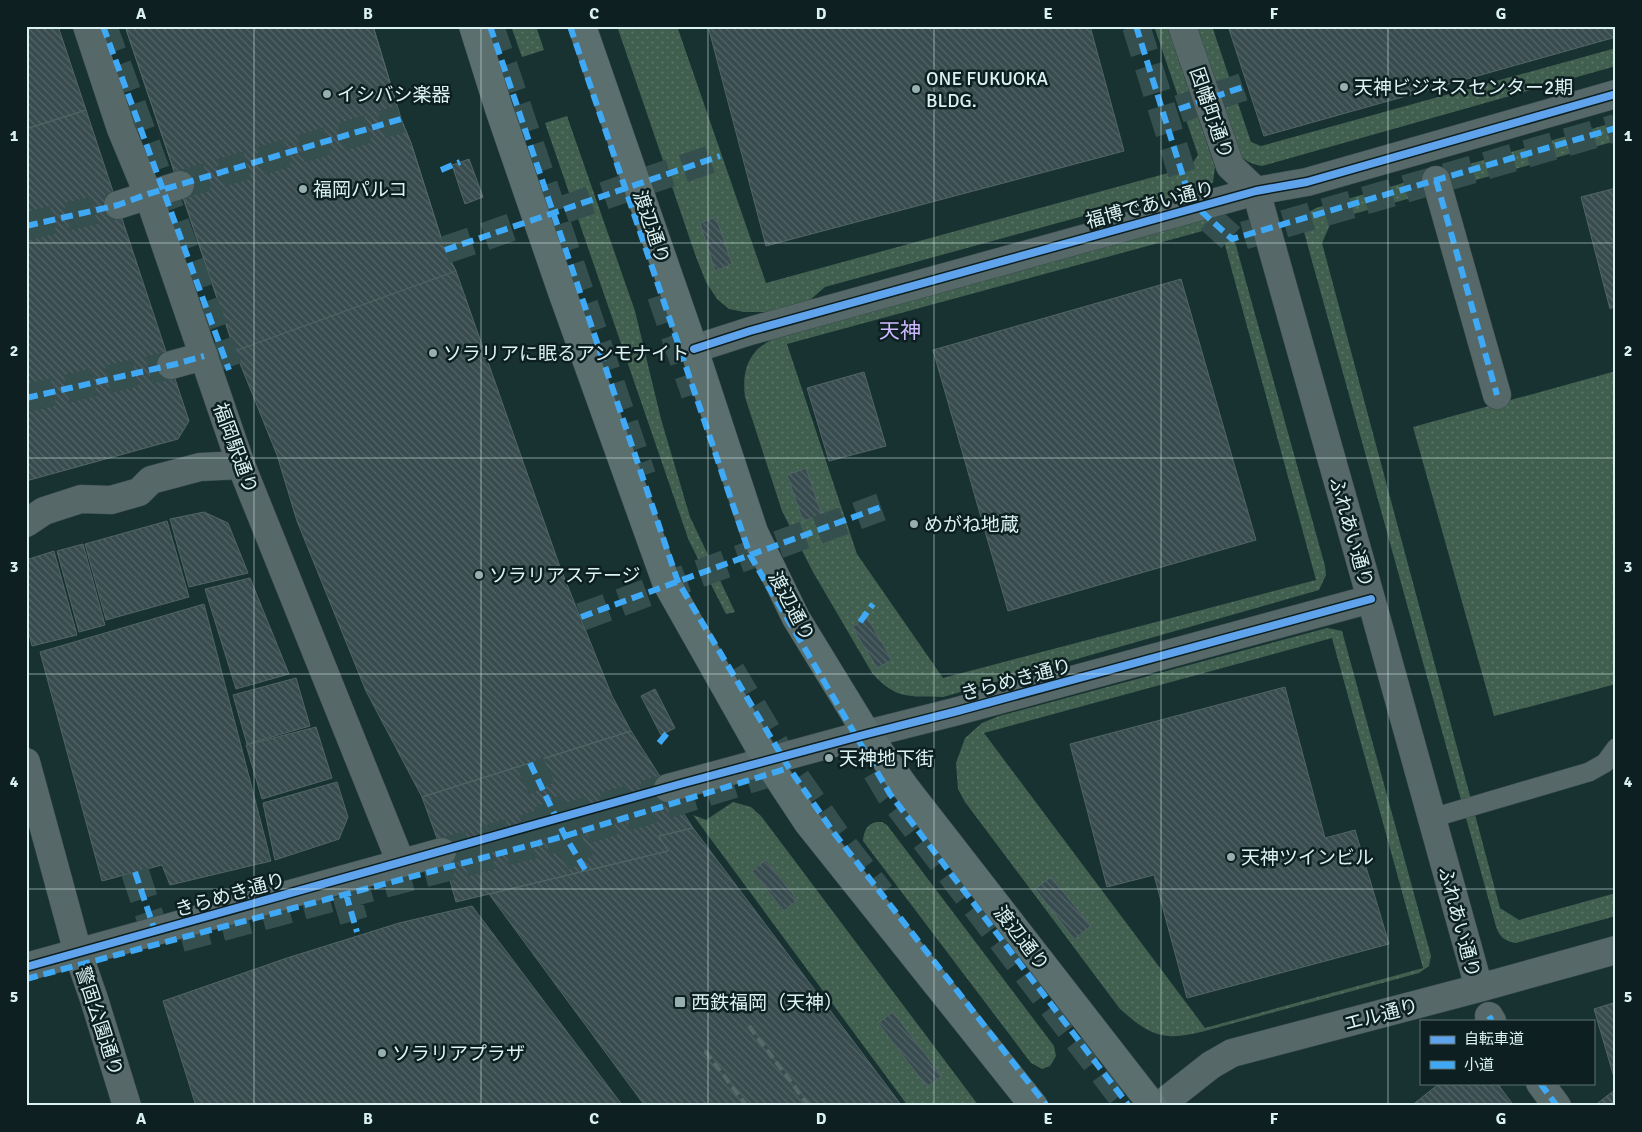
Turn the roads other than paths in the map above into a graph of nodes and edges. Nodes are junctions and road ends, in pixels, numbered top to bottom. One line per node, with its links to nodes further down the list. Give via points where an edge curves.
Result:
1 (87, 26): 9 (street, 福岡駅通り, via 121,129)
2 (473, 26): 21 (main road, via 565,300 666,582)
3 (582, 26): 11 (main road, 渡辺通り)
4 (1182, 26): 8 (street, 因幡町通り, via 1230,166)
5 (1616, 94): 8 (street, 福博であい通り, via 1308,182)
6 (1436, 180): 14 (street)
7 (180, 185): 9 (street)
8 (1256, 191): 11 (street, 福博であい通り); 17 (street, ふれあい通り)
9 (148, 194): 10 (street); 12 (street, 福岡駅通り)
10 (118, 205)
11 (694, 349): 18 (main road, 渡辺通り, via 754,532 796,618)
12 (204, 356): 13 (street); 15 (street, 福岡駅通り)
13 (171, 365)
14 (1498, 396)
15 (241, 465): 16 (street, via 200,467 151,480 138,492 111,500 81,499 44,511); 25 (street, 福岡駅通り)
16 (26, 523)
17 (1371, 599): 18 (street, きらめき通り); 23 (street, ふれあい通り)
18 (868, 734): 21 (street, きらめき通り); 33 (main road, 渡辺通り, via 905,787)
19 (1616, 748): 23 (lane, via 1605,763 1588,772)
20 (26, 762): 27 (street, 警固公園通り)
21 (767, 762): 22 (street, きらめき通り); 32 (main road, via 808,823)
22 (668, 788)
23 (1432, 818): 29 (street, ふれあい通り)
24 (442, 852): 25 (street, きらめき通り)
25 (401, 863): 27 (street, きらめき通り)
26 (1616, 950): 29 (street, エル通り)
27 (78, 953): 28 (street, きらめき通り); 31 (street, 警固公園通り)
28 (26, 967)
29 (1478, 988): 34 (street, エル通り, via 1232,1053 1211,1065)
30 (1541, 1084): 35 (street)
31 (127, 1106)
32 (1034, 1106)
33 (1153, 1106)
34 (1159, 1106)
35 (1557, 1106)

